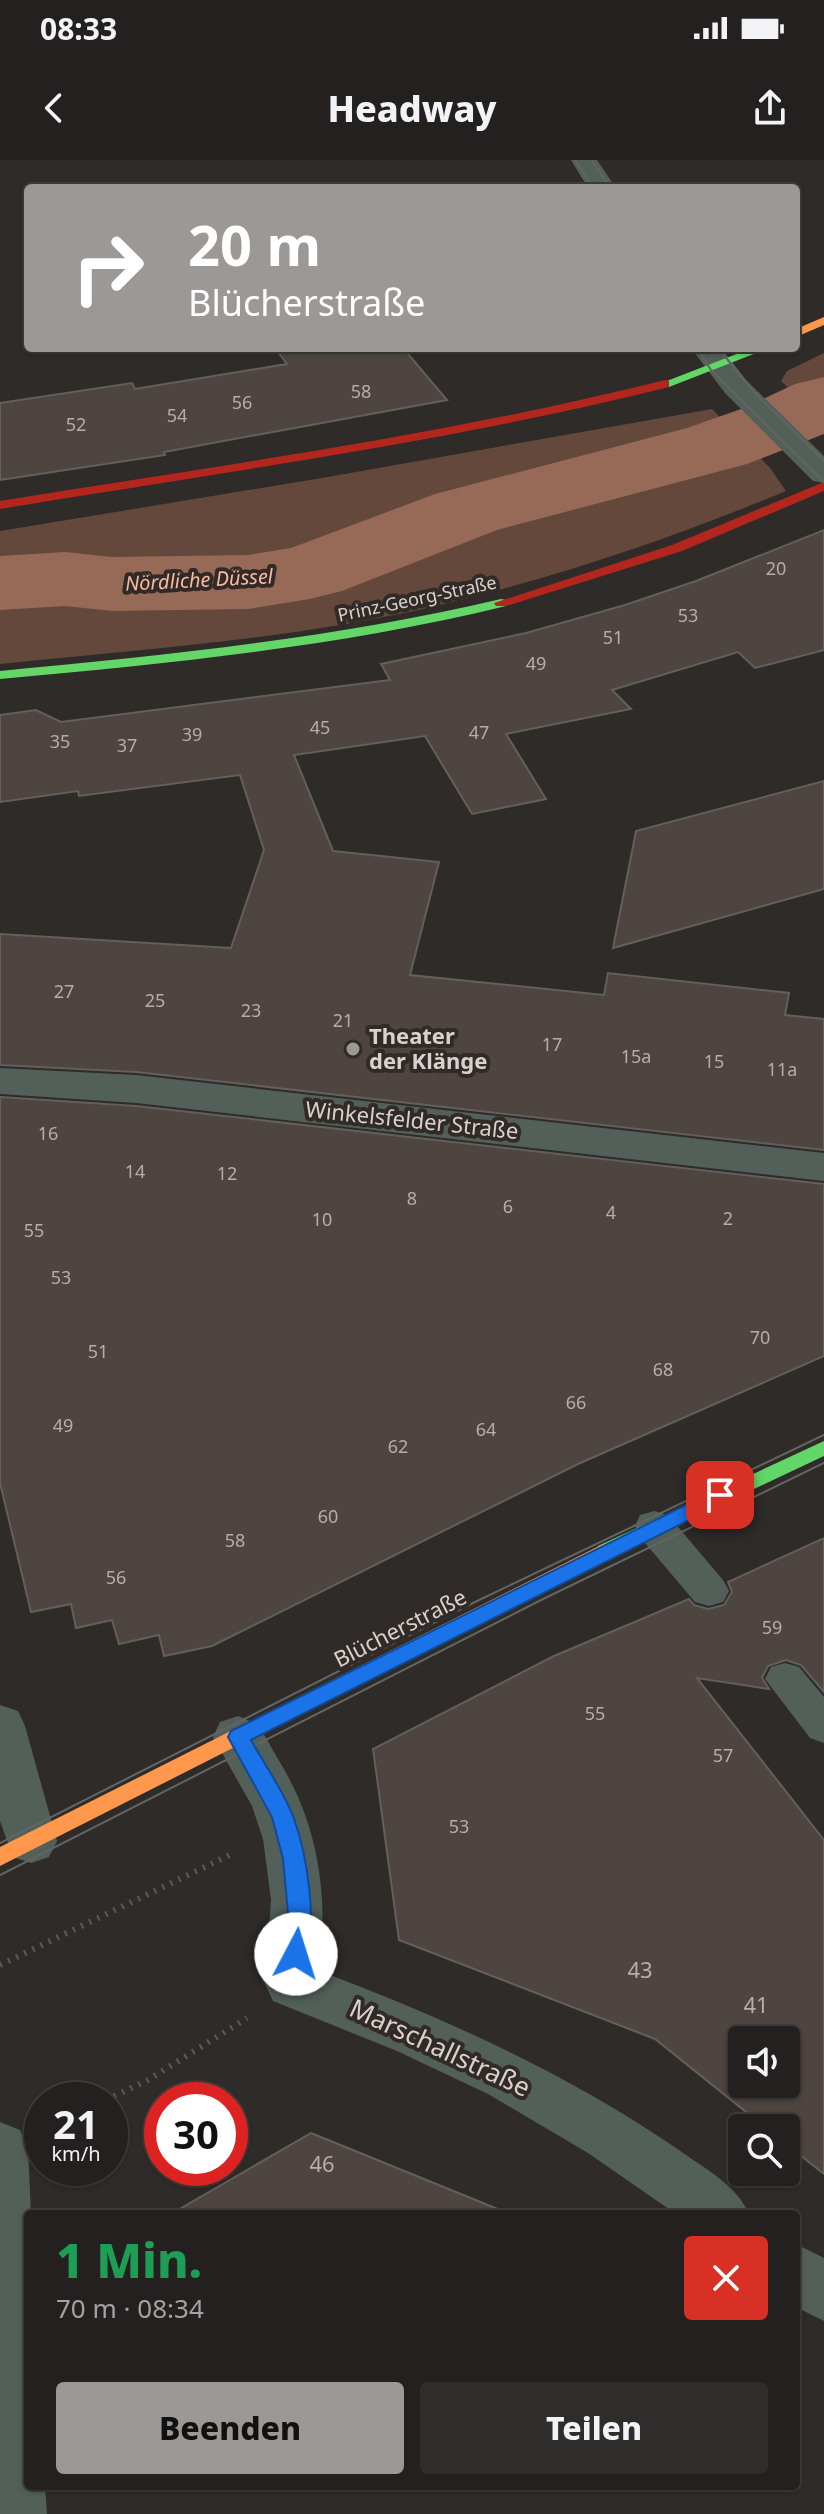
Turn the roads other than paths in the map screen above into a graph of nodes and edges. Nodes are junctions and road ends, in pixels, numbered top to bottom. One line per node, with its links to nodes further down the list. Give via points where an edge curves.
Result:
1 (584, 160): 2 (street)
2 (599, 184)
3 (824, 321): 4 (main road)
4 (800, 331)
5 (743, 352): 6 (main road)
6 (713, 358): 7 (street); 9 (main road, via 633,393 477,426)
7 (824, 474)
8 (824, 486): 10 (main road, Prinz-Georg-Straße, via 608,571 422,622 277,646)
9 (0, 505)
10 (0, 675)
11 (0, 1081): 12 (street, Winkelsfelder Straße, via 136,1089)
12 (824, 1167)
13 (824, 1448): 14 (main road, Blücherstraße)
14 (654, 1526): 15 (lane); 19 (main road, Blücherstraße)
15 (709, 1591)
16 (785, 1679): 18 (lane)
17 (0, 1726): 20 (street)
18 (824, 1726)
19 (238, 1737): 20 (main road, Blücherstraße); 22 (street, Marschallstraße, via 282,1815 294,1859 300,1924 292,1984 398,2025 537,2092)
20 (16, 1849)
21 (0, 2148): 25 (street)
22 (716, 2210)
23 (800, 2275): 24 (street)
24 (824, 2293)
25 (16, 2514)

